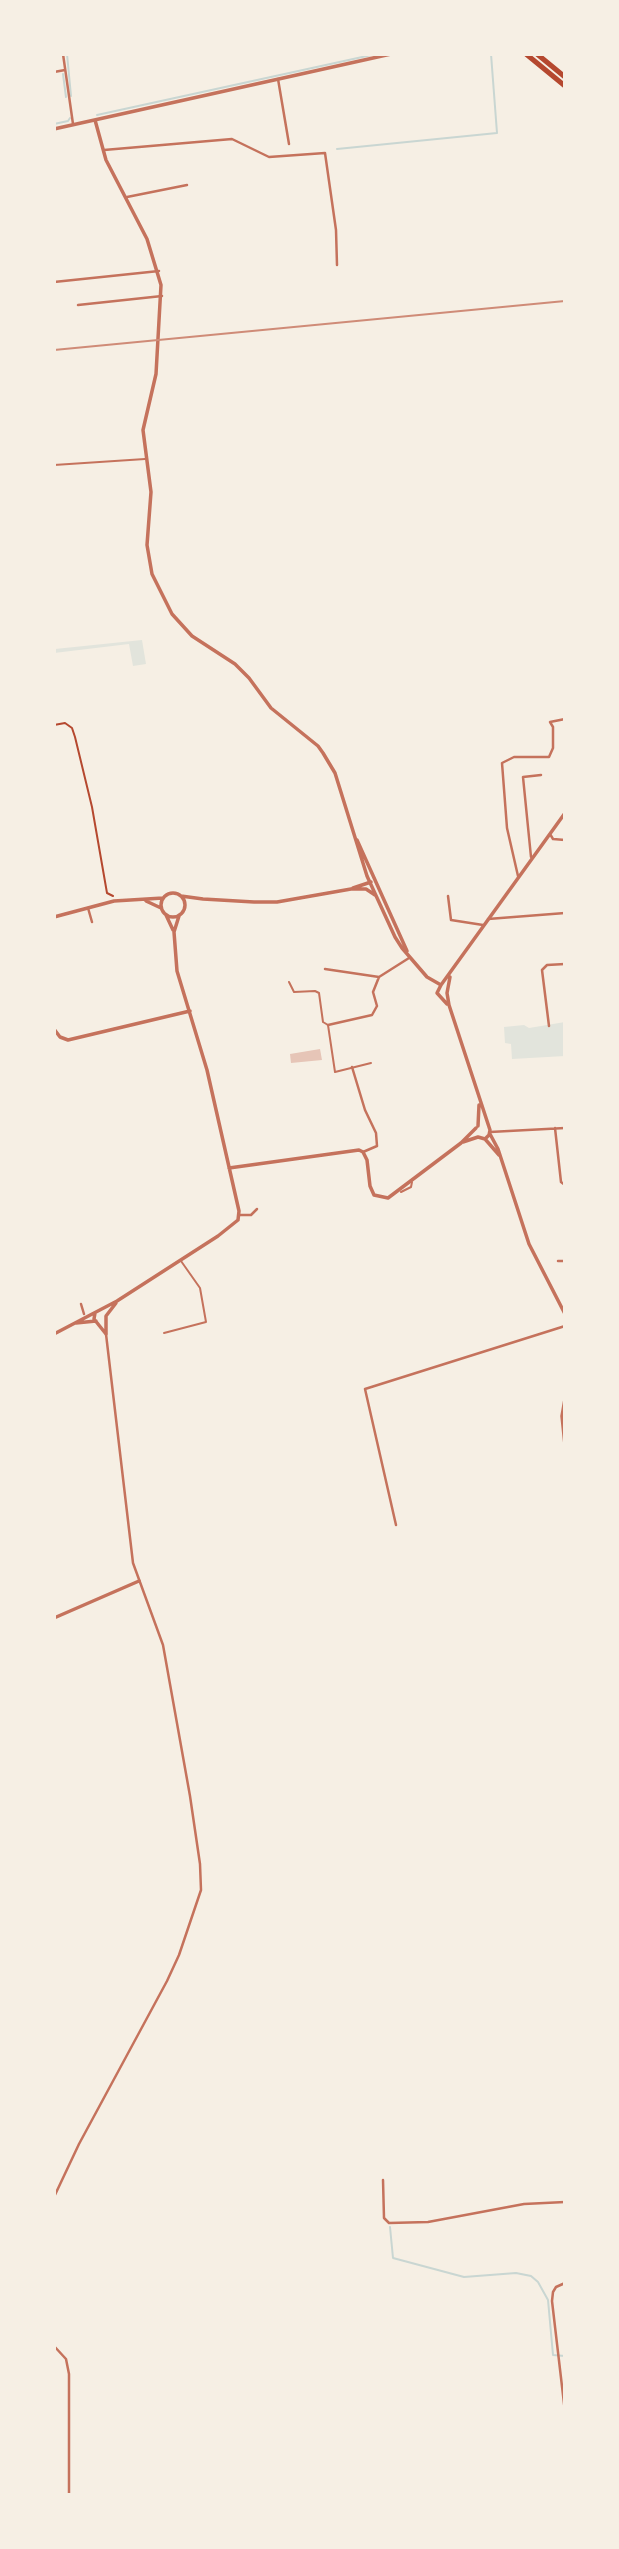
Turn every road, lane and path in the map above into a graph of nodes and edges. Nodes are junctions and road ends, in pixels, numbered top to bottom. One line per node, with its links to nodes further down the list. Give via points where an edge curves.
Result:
1 (63, 54): 5 (street)
2 (391, 54): 8 (street)
3 (526, 54): 9 (highway)
4 (537, 54): 7 (highway)
5 (65, 70): 6 (street); 11 (street)
6 (54, 72)
7 (565, 77)
8 (278, 79): 10 (street); 13 (street)
9 (565, 86)
10 (95, 120): 11 (street); 14 (street)
11 (73, 125): 12 (street)
12 (54, 129)
13 (289, 144)
14 (104, 150): 16 (street); 17 (street, via 232,139 269,157 325,153)
15 (187, 185): 16 (street)
16 (127, 197): 18 (street)
17 (337, 265)
18 (159, 271): 19 (street); 20 (street)
19 (54, 282)
20 (162, 296): 21 (street); 22 (street, via 156,374 143,430)
21 (78, 305)
22 (145, 459): 23 (lane); 28 (street, via 151,492 148,554 165,603 192,636 235,664 271,708 318,746 335,773)
23 (54, 465)
24 (565, 719): 34 (street, via 550,722 553,748 549,757 514,757 502,763 507,828)
25 (54, 725): 38 (path, via 65,723 72,728 107,893)
26 (541, 775): 31 (street, via 523,776)
27 (565, 813): 29 (street)
28 (352, 829): 32 (street); 33 (street)
29 (550, 833): 30 (street, via 553,839); 31 (street)
30 (565, 840)
31 (531, 857): 34 (street)
32 (368, 866): 35 (street); 42 (street)
33 (366, 873): 35 (street); 36 (street)
34 (518, 876): 52 (street)
35 (371, 883): 36 (street); 37 (street); 42 (street)
36 (363, 886): 37 (street); 43 (street, via 277,902)
37 (376, 895): 56 (street, via 399,944)
38 (123, 896)
39 (181, 896): 41 (street, via 173,892); 43 (street); 45 (street)
40 (448, 896): 54 (street, via 451,919)
41 (163, 898): 44 (street); 47 (street)
42 (383, 899): 56 (street)
43 (203, 900): 45 (street)
44 (144, 901): 46 (street, via 114,901); 47 (street)
45 (185, 907): 50 (street)
46 (88, 908): 51 (street); 53 (street)
47 (161, 908): 49 (street)
48 (565, 913): 52 (street)
49 (166, 915): 50 (street); 55 (street)
50 (179, 916): 55 (street)
51 (54, 917)
52 (488, 919): 54 (street)
53 (92, 922)
54 (484, 926): 59 (street)
55 (174, 932): 68 (street, via 177,971)
56 (410, 955): 60 (street); 61 (street)
57 (565, 964): 70 (street, via 543,967)
58 (325, 968): 60 (street)
59 (450, 975): 63 (street); 65 (street)
60 (379, 977): 69 (street, via 372,1015)
61 (432, 981): 63 (street); 64 (street)
62 (289, 982): 69 (lane, via 294,992 319,993 323,1022)
63 (441, 985): 64 (street); 65 (street)
64 (437, 990): 66 (street)
65 (447, 991): 66 (street); 67 (street)
66 (441, 996): 67 (street)
67 (449, 1005): 74 (street)
68 (190, 1011): 71 (street, via 68,1040); 84 (street)
69 (328, 1025): 73 (lane, via 335,1072)
70 (549, 1026)
71 (54, 1029)
72 (371, 1063): 73 (lane)
73 (352, 1067): 82 (street, via 376,1133 377,1146)
74 (479, 1103): 75 (street); 78 (street)
75 (477, 1127): 78 (street, via 483,1124); 79 (street); 81 (street)
76 (555, 1128): 77 (street); 78 (street); 85 (street)
77 (565, 1128)
78 (489, 1131): 80 (street); 83 (street)
79 (478, 1137): 80 (street); 81 (street)
80 (485, 1139): 83 (street)
81 (461, 1143): 82 (street, via 388,1198 374,1195)
82 (363, 1152): 84 (street)
83 (501, 1159): 95 (street, via 530,1244)
84 (229, 1168): 87 (street)
85 (565, 1185)
86 (257, 1209): 87 (street)
87 (238, 1217): 88 (street)
88 (180, 1260): 91 (street); 102 (lane, via 200,1288 206,1322)
89 (558, 1261): 90 (street)
90 (565, 1261)
91 (117, 1301): 93 (street); 96 (street)
92 (80, 1304): 94 (street)
93 (97, 1312): 96 (street); 97 (street); 98 (street)
94 (84, 1314)
95 (565, 1314)
96 (106, 1317): 97 (street); 101 (street)
97 (96, 1322): 98 (street); 101 (street)
98 (74, 1324): 100 (street)
99 (565, 1326): 105 (street, via 365,1389)
100 (54, 1334)
101 (106, 1334): 106 (street, via 133,1563)
102 (164, 1334)
103 (565, 1399): 104 (street)
104 (565, 1445)
105 (396, 1525)
106 (139, 1581): 107 (street); 109 (street, via 163,1645 190,1796 201,1890 167,1981)
107 (54, 1618)
108 (383, 2180): 110 (street, via 384,2218 389,2223 428,2222 524,2204)
109 (54, 2197)
110 (565, 2202)
111 (565, 2283): 113 (street, via 553,2291 552,2301)
112 (54, 2346): 114 (street, via 66,2358 69,2374)
113 (565, 2412)
114 (69, 2495)

